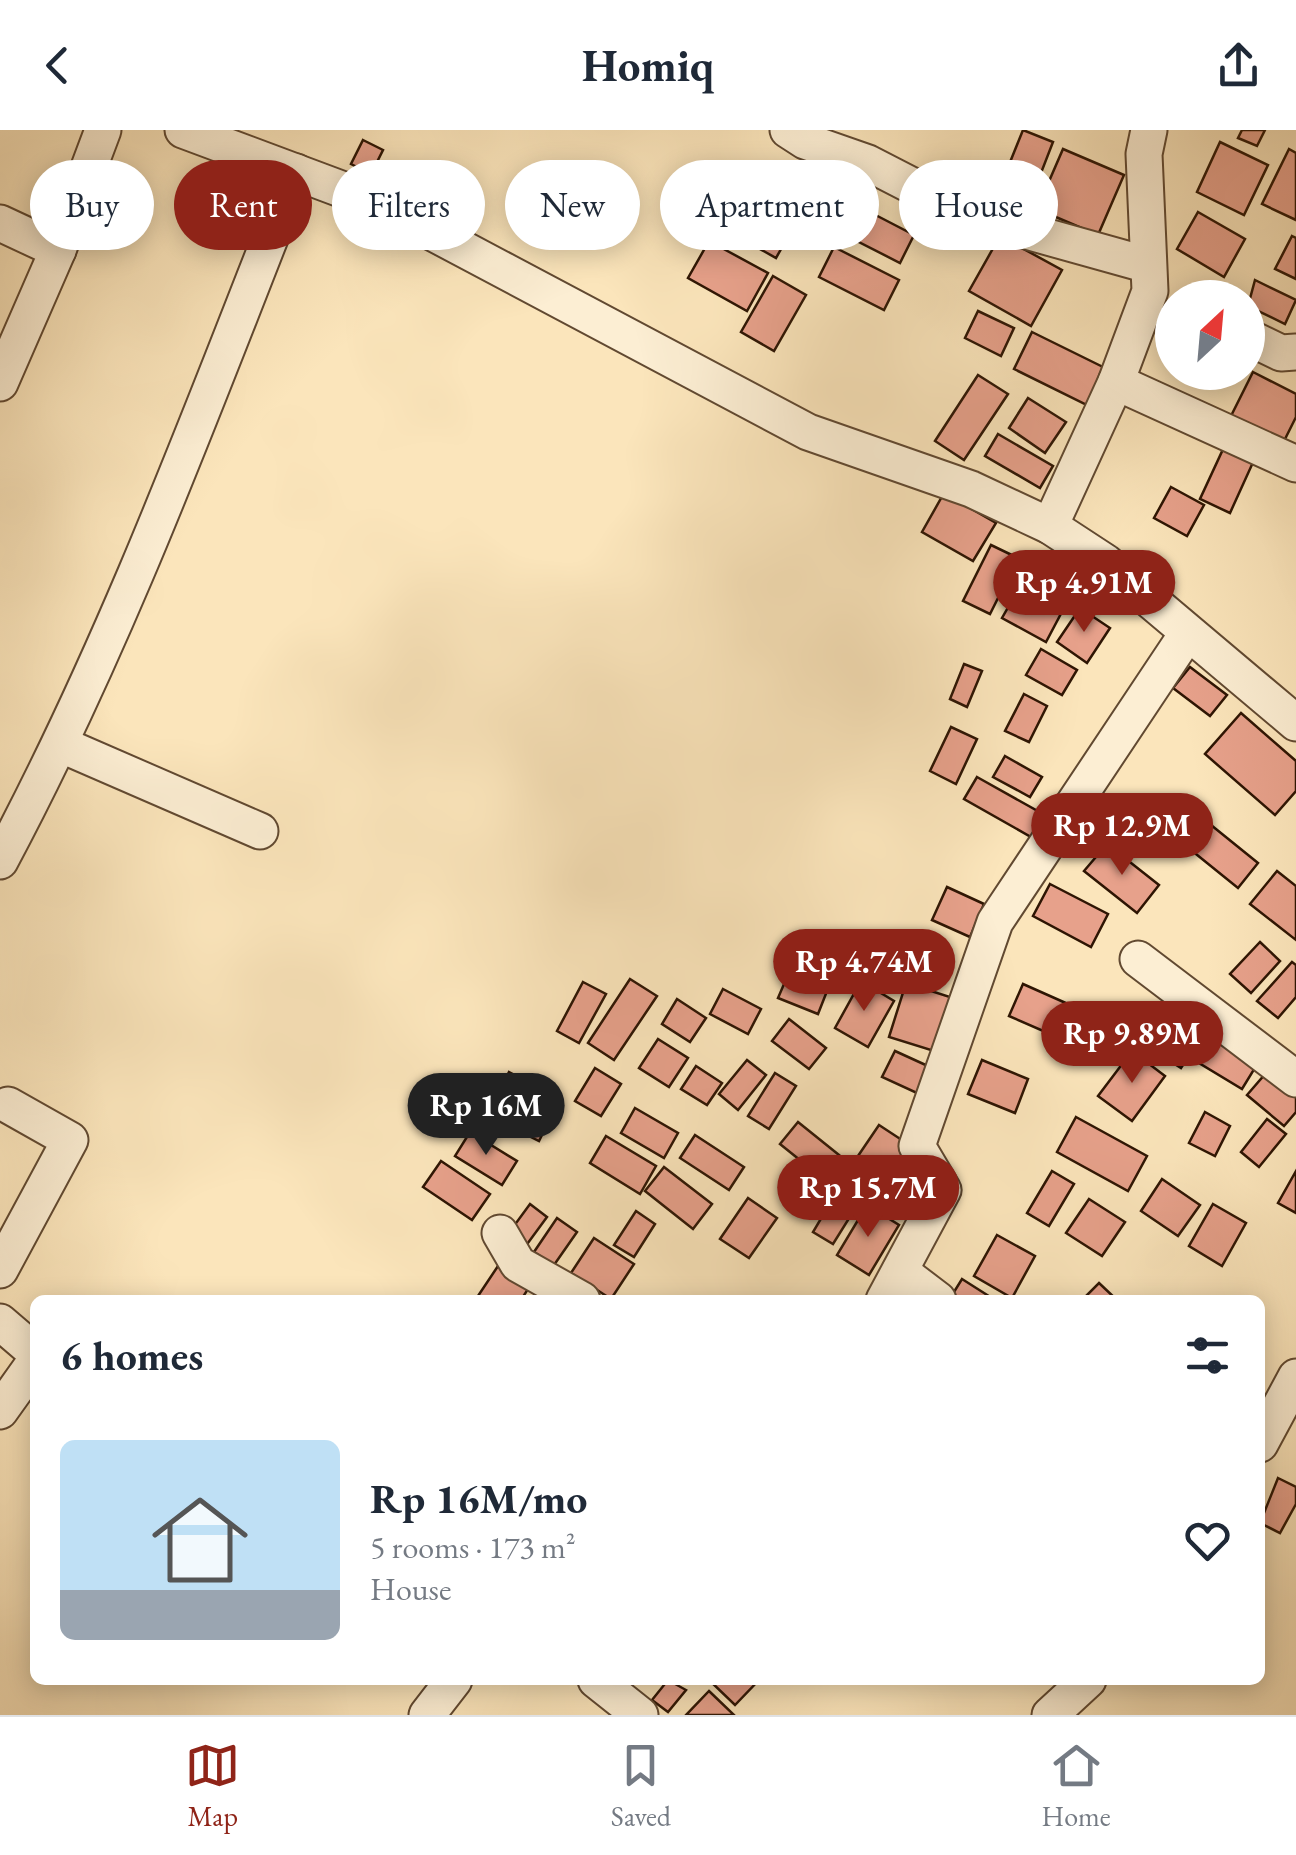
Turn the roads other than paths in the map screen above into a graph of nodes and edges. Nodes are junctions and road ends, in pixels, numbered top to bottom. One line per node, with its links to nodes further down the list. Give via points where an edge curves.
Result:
1 (103, 130): 5 (street)
2 (183, 130): 6 (street)
3 (788, 130): 13 (street, via 969,215)
4 (1149, 130): 12 (street, via 1144,154)
5 (92, 160)
6 (264, 160)
7 (312, 178): 20 (street, via 373,201 808,432 970,489)
8 (0, 224): 9 (street)
9 (30, 237)
10 (58, 250): 17 (street)
11 (265, 250): 23 (street)
12 (1156, 280)
13 (1155, 285)
14 (1155, 291): 18 (street)
15 (1265, 346): 16 (street)
16 (1296, 352)
17 (0, 382)
18 (1116, 382): 19 (street); 20 (street)
19 (1296, 464)
20 (1050, 526): 21 (street, via 1106,562)
21 (1186, 634): 22 (street); 31 (street, via 994,922 918,1146 943,1190)
22 (1296, 723)
23 (62, 744): 24 (street); 25 (street)
24 (260, 831)
25 (0, 861)
26 (1138, 959): 27 (street)
27 (1296, 1078)
28 (8, 1104): 30 (street, via 70,1140)
29 (500, 1233): 32 (street, via 518,1264)
30 (0, 1270)
31 (892, 1285): 33 (street)
32 (573, 1295)
33 (923, 1295)
34 (0, 1322): 35 (street)
35 (30, 1359)
36 (30, 1370): 38 (street)
37 (1296, 1377): 39 (street)
38 (0, 1411)
39 (1265, 1435)
40 (450, 1685): 42 (street)
41 (1083, 1685): 43 (street)
42 (427, 1715)
43 (1050, 1715)

